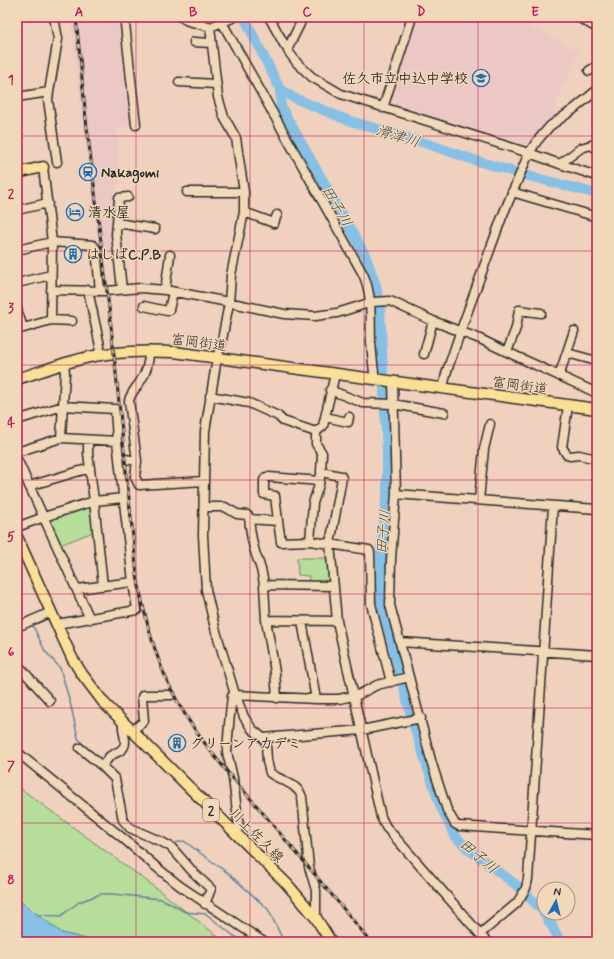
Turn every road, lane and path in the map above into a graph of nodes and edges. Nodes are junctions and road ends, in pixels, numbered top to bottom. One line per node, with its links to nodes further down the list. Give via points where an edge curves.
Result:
1 (54, 17): 20 (street, via 58,39)
2 (126, 17): 23 (street)
3 (236, 17): 9 (street)
4 (269, 17): 14 (street)
5 (301, 17): 14 (street)
6 (412, 17): 22 (street)
7 (578, 17): 11 (street)
8 (186, 18): 10 (street)
9 (221, 21): 10 (street); 52 (street, via 358,264 367,283)
10 (210, 27): 13 (street)
11 (597, 28)
12 (194, 42): 13 (street)
13 (211, 43): 18 (street)
14 (288, 48): 22 (street, via 297,63 326,86 341,94)
15 (597, 66): 16 (street)
16 (589, 71)
17 (179, 82): 18 (street)
18 (216, 84): 32 (street, via 220,108 236,138)
19 (597, 90): 25 (street, via 550,126)
20 (49, 92): 21 (street); 26 (street)
21 (17, 97)
22 (383, 108): 25 (street)
23 (136, 125)
24 (597, 149): 27 (street, via 592,145 581,148)
25 (529, 153): 27 (street); 33 (street)
26 (57, 162)
27 (560, 164): 30 (street)
28 (43, 167): 29 (main road); 35 (street)
29 (17, 173)
30 (597, 176)
31 (187, 192): 32 (street)
32 (244, 192): 37 (street)
33 (512, 192): 38 (street); 61 (street)
34 (128, 197): 39 (street, via 119,198)
35 (48, 202): 36 (street); 42 (street)
36 (17, 210)
37 (244, 212): 40 (street); 53 (street, via 231,275)
38 (597, 217)
39 (117, 223): 41 (street); 47 (street)
40 (274, 223)
41 (155, 230)
42 (52, 242): 43 (street); 45 (street); 50 (street, via 95,246)
43 (17, 250)
44 (170, 255): 51 (street)
45 (51, 275): 46 (street); 48 (street)
46 (17, 283)
47 (122, 289): 50 (street); 51 (street)
48 (51, 290): 49 (street); 57 (street)
49 (88, 290): 50 (street); 67 (street, via 100,346)
50 (100, 290)
51 (169, 291): 53 (street); 54 (street, via 169,310)
52 (371, 302): 53 (street, via 336,313 315,316 284,314); 59 (street, via 390,301); 74 (street, via 371,342)
53 (229, 303): 68 (street)
54 (144, 306)
55 (17, 309): 60 (street)
56 (541, 313): 64 (street, via 519,310 516,328)
57 (51, 320): 58 (street); 60 (street)
58 (72, 321)
59 (433, 321): 61 (street); 66 (street)
60 (20, 329)
61 (461, 331): 64 (street); 76 (street)
62 (574, 331): 65 (street)
63 (149, 352): 67 (main road, 富岡街道); 68 (main road, 富岡街道, via 174,352); 97 (street, via 146,371 129,401)
64 (507, 352): 72 (street)
65 (567, 353): 69 (street); 72 (street)
66 (424, 354)
67 (99, 355): 70 (main road, 富岡街道)
68 (217, 358): 71 (main road, 富岡街道); 79 (street)
69 (593, 360)
70 (64, 364): 73 (main road, 富岡街道); 81 (street, via 66,373)
71 (335, 374): 74 (main road, 富岡街道); 77 (street)
72 (559, 376): 78 (street)
73 (17, 378)
74 (377, 380): 75 (main road, 富岡街道)
75 (392, 381): 76 (main road, 富岡街道); 80 (street)
76 (443, 388): 82 (main road, 富岡街道)
77 (330, 390): 80 (street, via 363,403); 85 (street)
78 (597, 393)
79 (210, 396): 89 (street, via 249,403 278,416 283,421); 100 (street, via 205,431)
80 (393, 404): 84 (street); 103 (street)
81 (63, 406): 87 (street); 90 (street); 92 (street, via 115,409)
82 (568, 406): 83 (main road, 富岡街道); 96 (street, via 562,447 567,455)
83 (597, 409)
84 (444, 413)
85 (325, 417): 86 (street, via 348,422); 89 (street, via 323,426)
86 (349, 417)
87 (17, 420)
88 (490, 424): 105 (street, via 484,449)
89 (316, 432): 99 (street, via 316,444 322,453)
90 (61, 438): 91 (street); 93 (street)
91 (88, 440): 92 (street); 98 (street)
92 (117, 441): 94 (street)
93 (17, 452)
94 (119, 458): 97 (street); 104 (street)
95 (17, 459): 102 (street)
96 (597, 459)
97 (137, 461): 100 (street, via 135,477 139,485)
98 (90, 468): 102 (street); 106 (street)
99 (321, 472): 101 (street); 116 (street, via 342,476)
100 (204, 481): 108 (street)
101 (320, 481): 112 (street, via 266,477 264,494 275,496); 115 (street, via 313,503)
102 (29, 486): 110 (street)
103 (396, 494): 105 (street); 129 (street, via 390,599)
104 (124, 498): 106 (street); 117 (street)
105 (479, 500): 107 (street)
106 (94, 501): 110 (street); 119 (street)
107 (553, 506): 109 (street); 130 (street)
108 (204, 507): 111 (street, via 228,508); 136 (street, via 206,590)
109 (597, 509)
110 (44, 517): 113 (street); 121 (street)
111 (249, 518): 112 (street); 118 (street)
112 (278, 521): 115 (street, via 281,542)
113 (17, 527)
114 (17, 537): 122 (main road, 2)
115 (310, 541): 116 (street)
116 (330, 544): 120 (street); 134 (street, via 370,552 372,604)
117 (132, 582): 119 (street); 123 (street, via 137,610)
118 (264, 585): 120 (street); 124 (street)
119 (103, 586): 121 (street)
120 (334, 586): 126 (street)
121 (77, 589): 123 (street)
122 (52, 612): 127 (main road, 2); 128 (street)
123 (90, 618): 127 (street)
124 (266, 620): 125 (street); 138 (street)
125 (302, 621): 126 (street); 139 (street)
126 (337, 621): 137 (street)
127 (57, 624): 142 (main road, 川上佐久線 / 2, via 76,663 104,703)
128 (18, 625)
129 (400, 642): 130 (street); 133 (street)
130 (543, 652): 131 (street); 149 (street)
131 (597, 655)
132 (17, 664): 140 (street)
133 (407, 677): 134 (street); 141 (street)
134 (394, 681): 137 (street, via 376,685)
135 (171, 695): 144 (street, via 143,695 144,721)
136 (235, 695): 138 (street); 145 (street, via 244,717 252,729); 150 (street, via 232,696 227,752 238,820 238,830)
137 (354, 696): 139 (street); 143 (street)
138 (277, 698): 139 (street)
139 (316, 699)
140 (50, 701)
141 (419, 718): 143 (street); 149 (street, via 447,810 455,824)
142 (123, 723): 144 (main road, 川上佐久線 / 2); 148 (street, via 124,747 109,757)
143 (362, 730): 145 (street); 154 (street, via 381,817 386,827)
144 (132, 731): 150 (main road, 川上佐久線 / 2)
145 (263, 738): 153 (street, via 267,745 270,773 301,792 309,867 316,890)
146 (80, 748): 148 (street)
147 (17, 752): 152 (street)
148 (104, 765): 152 (street, via 115,779 123,820 130,828 171,847 211,889)
149 (532, 831): 151 (street); 154 (street, via 526,888 520,899)
150 (235, 833): 153 (main road, 川上佐久線 / 2, via 287,884)
151 (597, 835)
152 (205, 904): 155 (street)
153 (316, 918): 156 (main road, 川上佐久線 / 2)
154 (480, 934): 157 (street)
155 (264, 942)
156 (330, 942)
157 (487, 942)

